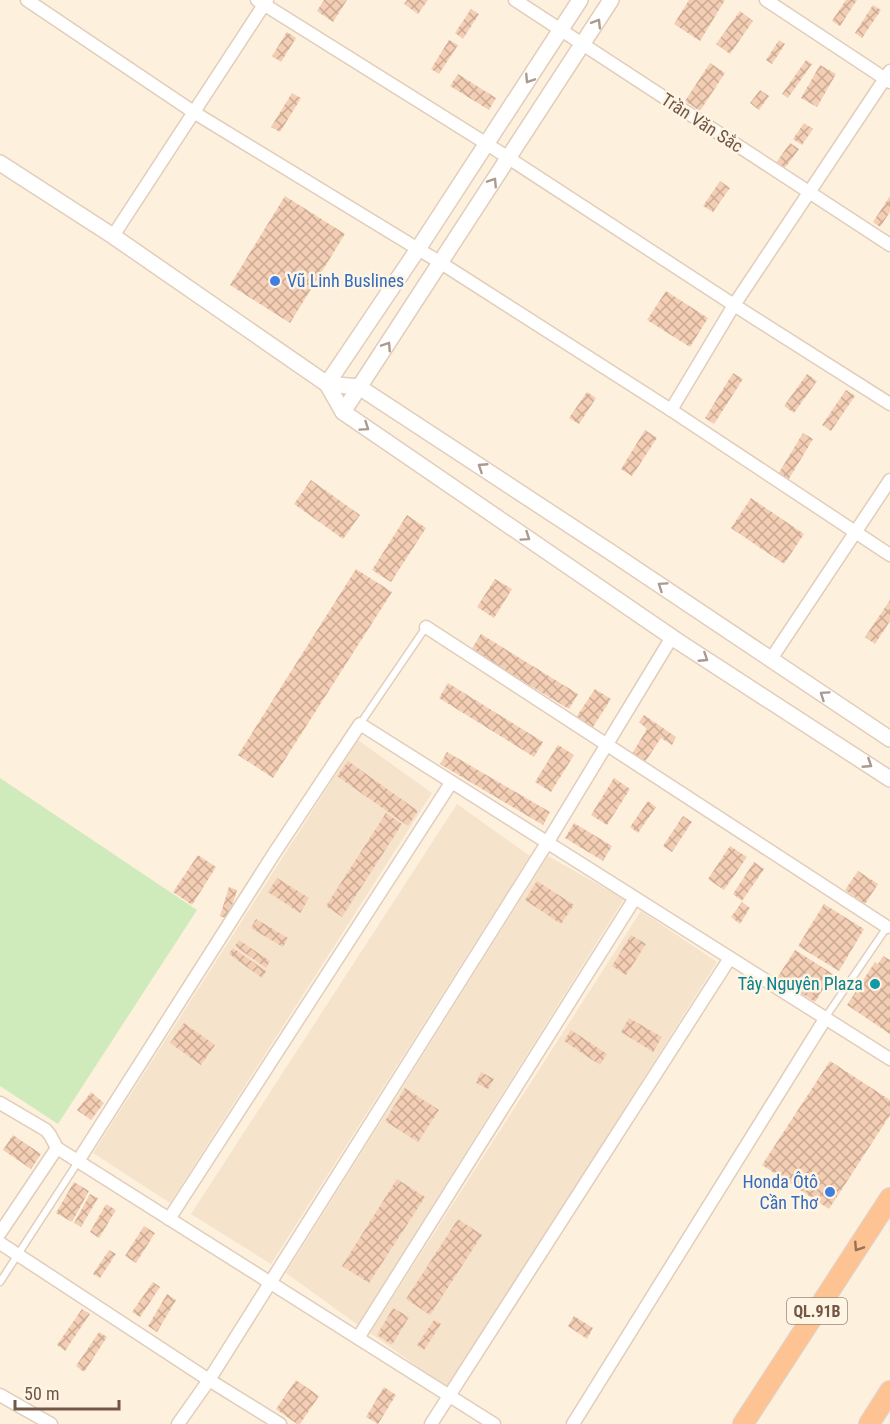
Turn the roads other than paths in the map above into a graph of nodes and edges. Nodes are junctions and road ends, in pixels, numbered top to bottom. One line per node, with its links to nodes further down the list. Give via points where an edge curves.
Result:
1 (27, 0): 10 (street)
2 (515, 0): 7 (street, Trần Văn Sắc)
3 (580, 0): 7 (street)
4 (611, 0): 8 (street, one-way to 4)
5 (766, 0): 9 (street)
6 (263, 2): 10 (street); 11 (street)
7 (561, 30): 8 (street, Trần Văn Sắc); 11 (street, one-way to 11)
8 (582, 45): 12 (street); 14 (street, Trần Văn Sắc)
9 (888, 77): 14 (street)
10 (195, 112): 15 (street); 17 (street)
11 (487, 144): 12 (street); 17 (street)
12 (508, 159): 18 (street, one-way to 12); 19 (street)
13 (0, 163): 15 (street)
14 (809, 192): 16 (street, Trần Văn Sắc); 19 (street)
15 (113, 236): 20 (street)
16 (890, 245)
17 (418, 249): 18 (street); 20 (street)
18 (441, 263): 21 (street, one-way to 18); 23 (street)
19 (734, 305): 22 (street); 23 (street)
20 (327, 384): 21 (street); 24 (street)
21 (359, 387): 24 (street); 30 (street, one-way to 21)
22 (890, 404)
23 (671, 410): 26 (street)
24 (343, 412): 29 (street, one-way to 29)
25 (890, 480): 26 (street)
26 (856, 532): 27 (street); 30 (street)
27 (890, 555)
28 (426, 627): 31 (lane); 33 (street)
29 (672, 637): 33 (street); 34 (street, one-way to 34)
30 (771, 659): 32 (street, one-way to 30)
31 (360, 724): 35 (street); 44 (street)
32 (890, 739)
33 (607, 745): 36 (street); 38 (street)
34 (890, 779)
35 (451, 783): 36 (street); 46 (street)
36 (547, 843): 37 (street); 51 (street)
37 (634, 898): 39 (street); 52 (street)
38 (889, 928): 40 (lane)
39 (730, 958): 40 (street); 55 (street)
40 (825, 1018): 41 (street); 62 (street)
41 (890, 1059)
42 (0, 1103): 43 (street, via 46,1130)
43 (57, 1148): 44 (street); 47 (street)
44 (78, 1161): 46 (street); 49 (lane)
45 (890, 1198): 63 (highway, QL.91B, one-way to 63)
46 (169, 1219): 51 (street)
47 (0, 1233)
48 (0, 1242): 49 (street)
49 (18, 1254): 50 (lane); 53 (street)
50 (0, 1282)
51 (270, 1282): 52 (street); 53 (street)
52 (358, 1338): 55 (street)
53 (209, 1380): 58 (street); 59 (street)
54 (0, 1395): 57 (street)
55 (449, 1396): 60 (street); 61 (street)
56 (888, 1398): 64 (highway)
57 (51, 1424)
58 (178, 1424)
59 (280, 1424)
60 (430, 1424)
61 (494, 1424)
62 (573, 1424)
63 (743, 1424)
64 (869, 1424)

